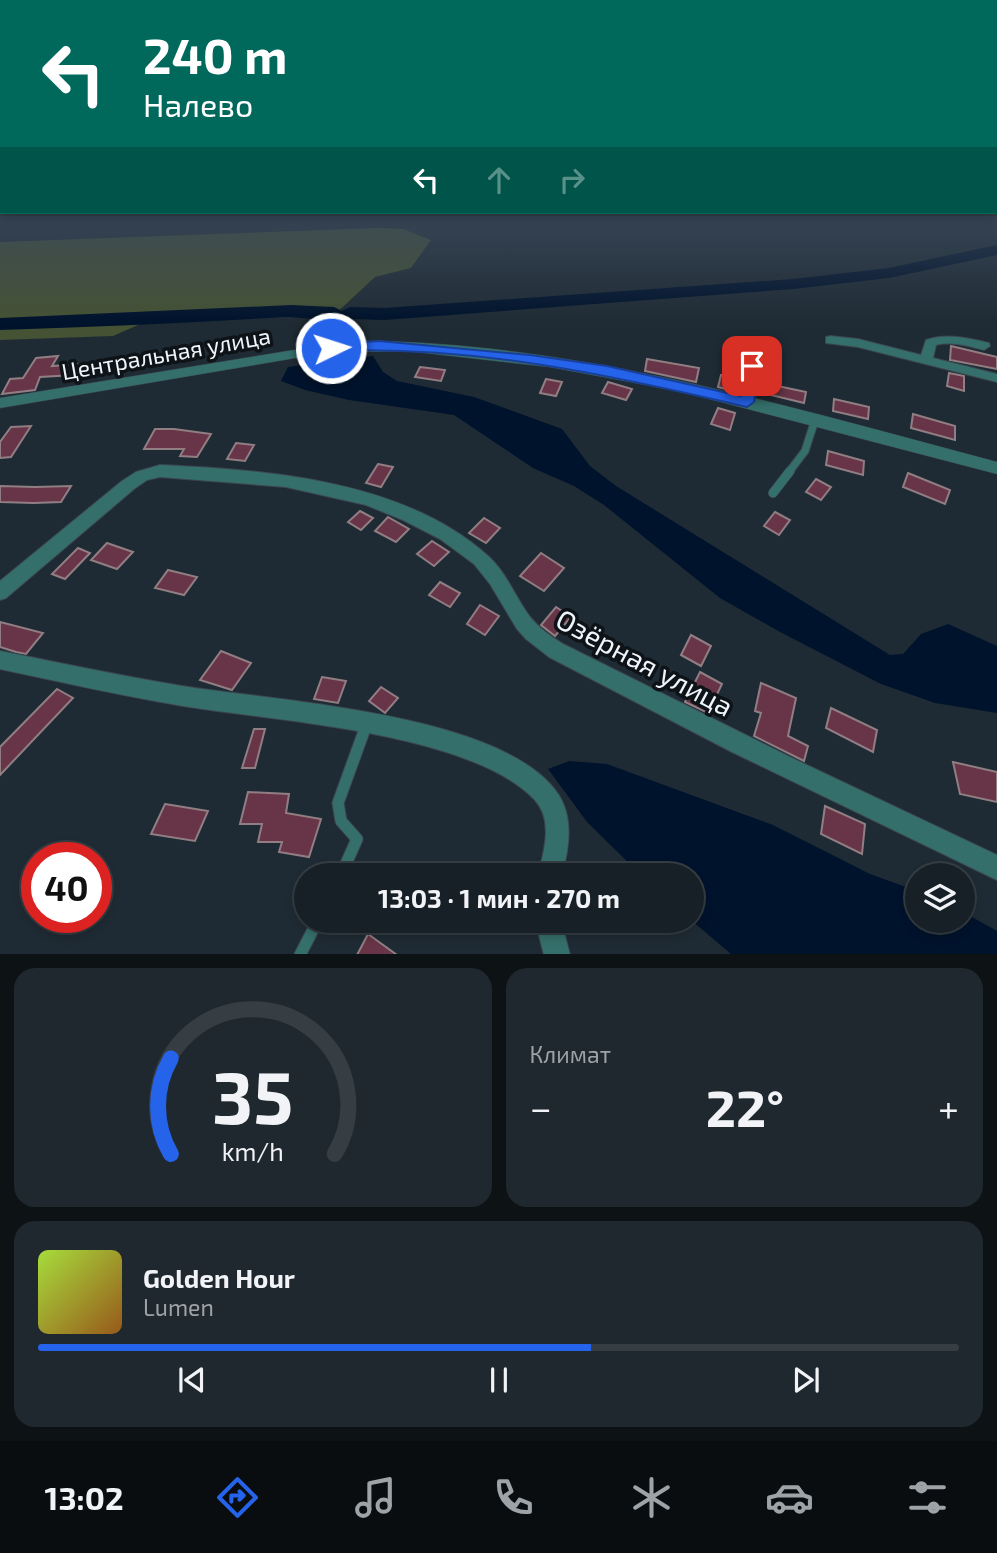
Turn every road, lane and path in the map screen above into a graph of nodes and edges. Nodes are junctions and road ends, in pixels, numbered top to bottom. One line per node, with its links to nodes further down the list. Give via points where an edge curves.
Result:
1 (830, 340): 3 (street)
2 (984, 346): 3 (street, via 938,340 930,343)
3 (926, 359): 5 (street)
4 (752, 366): 6 (lane)
5 (997, 378)
6 (747, 402): 7 (street, Центральная улица, via 607,370 357,345); 8 (street, Центральная улица)
7 (0, 403)
8 (815, 420): 9 (street, Центральная улица); 10 (lane, via 805,451)
9 (997, 468)
10 (773, 493)
11 (0, 592): 16 (street, Озёрная улица, via 128,485 160,471 294,483 350,496 400,510 478,557 520,621 543,643 704,727)
12 (0, 660): 13 (street, via 182,696)
13 (367, 723): 14 (lane, via 338,803 337,815 357,839); 15 (street, via 487,754 522,774 541,790 560,824)
14 (346, 863)
15 (552, 863)
16 (997, 868)
17 (311, 933): 19 (lane)
18 (551, 933): 20 (street)
19 (300, 954)
20 (557, 954)

